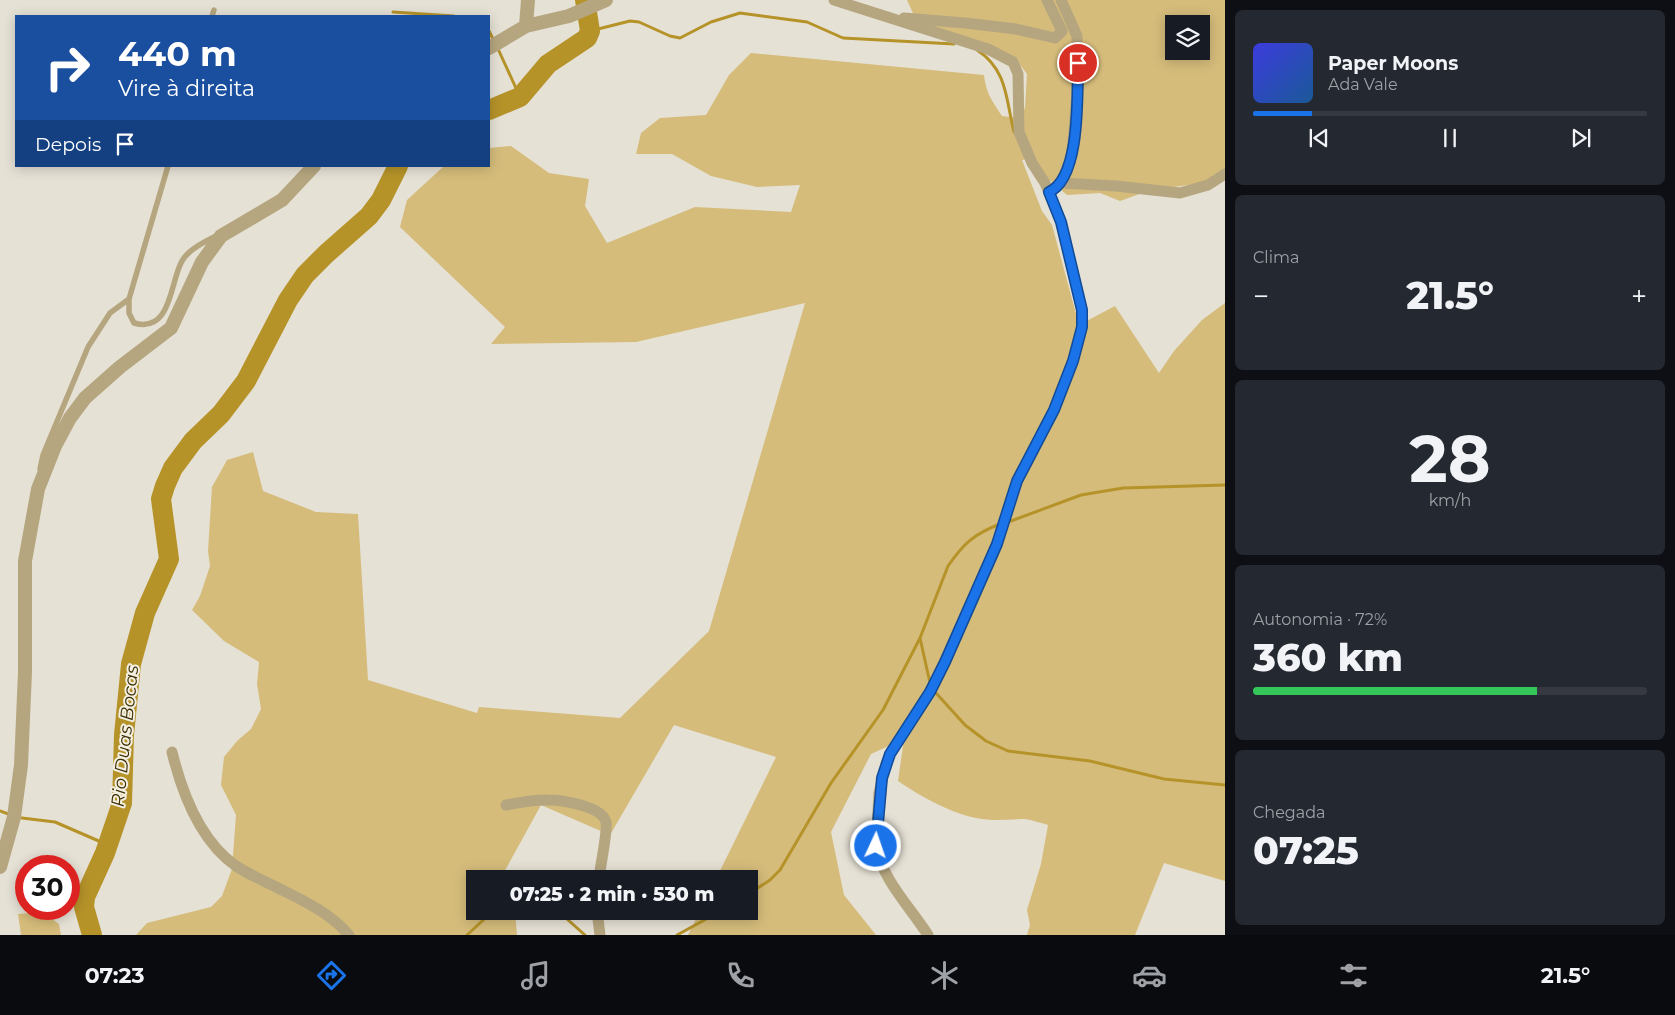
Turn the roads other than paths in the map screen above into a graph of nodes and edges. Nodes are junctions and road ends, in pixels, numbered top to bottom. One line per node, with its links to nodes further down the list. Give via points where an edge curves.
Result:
1 (528, 0): 7 (street)
2 (834, 0): 6 (street)
3 (1047, 0): 6 (street, via 1062,31 1055,38 1016,29)
4 (1061, 0): 12 (street, via 1078,36 1072,154)
5 (603, 2): 7 (street, via 569,16)
6 (892, 18): 13 (street, via 988,48 1013,62 1018,74 1019,132)
7 (526, 26): 8 (street)
8 (490, 47)
9 (168, 167): 15 (lane)
10 (313, 167): 14 (street, via 282,200)
11 (1225, 174): 12 (street, via 1208,186 1180,192)
12 (1061, 183): 13 (street)
13 (1049, 192): 24 (street, via 1061,222 1082,310 1082,327 1073,361 1054,410 1017,481 999,540 945,662 930,692 890,754 882,778 877,854)
14 (226, 232): 15 (lane, via 195,248 182,261 169,305 153,323 143,326 134,323 129,313); 16 (street, via 202,262 171,328 85,398 70,418)
15 (129, 299): 16 (lane, via 110,313 88,347 42,456)
16 (38, 489): 19 (street, via 24,561 21,764 14,816)
17 (172, 752): 22 (street, via 188,804 219,851 236,866 316,907 337,921)
18 (506, 805): 20 (street, via 547,800 596,809 607,824)
19 (0, 867)
20 (600, 870)
21 (598, 920): 23 (street)
22 (349, 935)
23 (600, 935)
24 (928, 935)

